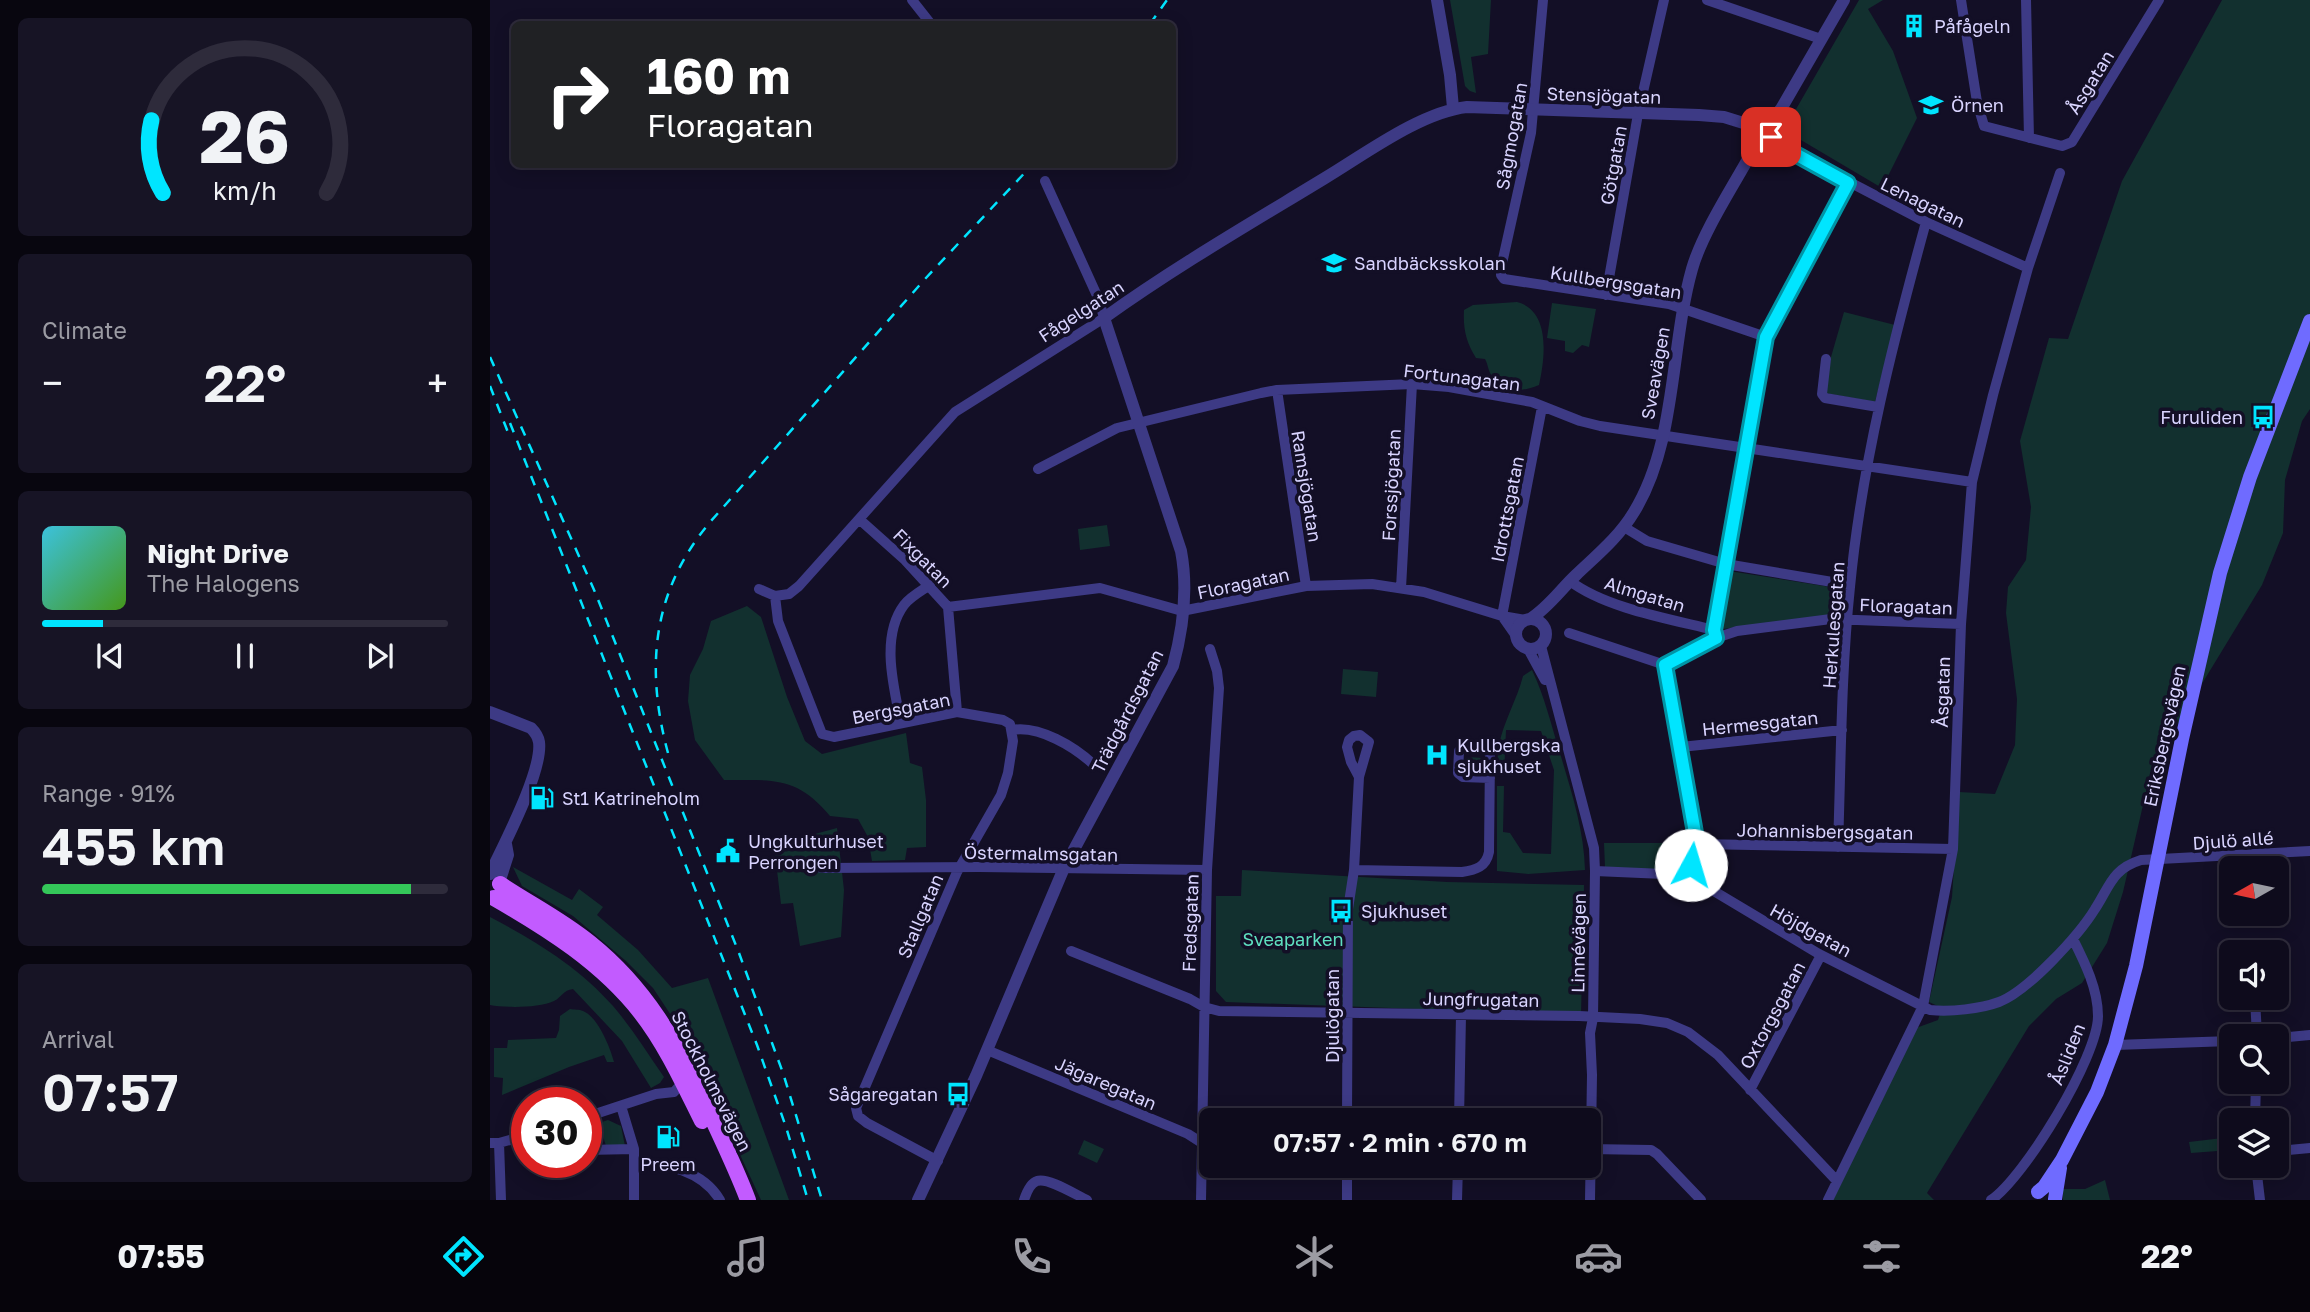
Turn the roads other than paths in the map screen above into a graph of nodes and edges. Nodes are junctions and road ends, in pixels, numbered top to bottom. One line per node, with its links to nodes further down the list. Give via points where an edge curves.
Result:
1 (912, 0): 11 (street)
2 (1437, 0): 13 (street)
3 (1543, 0): 14 (street, Sågmogatan)
4 (1664, 0): 15 (street, Götgatan)
5 (1707, 0): 10 (street)
6 (1844, 0): 12 (street)
7 (1961, 0): 19 (street, via 1980,119 1984,127)
8 (2026, 0): 19 (street)
9 (2160, 0): 19 (street, Åsgatan, via 2072,142 2062,146)
10 (1729, 3): 12 (street)
11 (929, 21)
12 (1821, 39): 16 (street)
13 (1453, 108): 14 (street, Stensjögatan); 29 (street, Fågelgatan, via 1384,142 1246,225)
14 (1535, 109): 15 (street, Stensjögatan); 26 (street, Sågmogatan)
15 (1638, 114): 17 (street, Stensjögatan, via 1724,117); 27 (street, Götgatan)
16 (1769, 123): 17 (street, via 1760,121); 18 (street)
17 (1753, 126): 20 (street)
18 (1771, 137): 20 (street); 23 (street, Lenagatan)
19 (2029, 138)
20 (1758, 141): 28 (street, Sveavägen, via 1696,256)
21 (2060, 173): 25 (street, Åsgatan)
22 (1045, 181): 29 (street, Trädgårdsgatan)
23 (1848, 183): 24 (street, Lenagatan); 31 (street)
24 (1926, 222): 25 (street, Lenagatan); 37 (street, Herkulesgatan)
25 (2028, 268): 43 (street, Åsgatan)
26 (1501, 275): 27 (street, Kullbergsgatan, via 1511,282)
27 (1606, 295): 28 (street, Kullbergsgatan)
28 (1685, 308): 31 (street, Kullbergsgatan); 39 (street, Sveavägen)
29 (1104, 318): 38 (street, Trädgårdsgatan); 44 (street, Fågelgatan, via 955,412)
30 (2310, 321): 32 (main road, Eriksbergsvägen)
31 (1766, 337): 40 (street)
32 (2306, 344): 83 (main road, Eriksbergsvägen, via 2250,477 2220,573)
33 (1826, 359): 37 (street, via 1825,398)
34 (1412, 384): 35 (street, Fortunagatan); 36 (street, Fortunagatan); 51 (street, Forssjögatan)
35 (1277, 390): 38 (street, Fortunagatan); 50 (street, Ramsjögatan)
36 (1542, 407): 39 (street, Fortunagatan, via 1600,426); 57 (street, Idrottsgatan)
37 (1878, 407): 41 (street, Herkulesgatan)
38 (1138, 423): 42 (street, Fortunagatan, via 1117,428); 56 (street, Trädgårdsgatan, via 1181,551 1185,573)
39 (1662, 436): 40 (street, Fortunagatan); 45 (street, Sveavägen, via 1642,498)
40 (1747, 448): 41 (street, Fortunagatan); 46 (street)
41 (1866, 466): 43 (street, Fortunagatan); 49 (street, Herkulesgatan)
42 (1038, 468)
43 (1972, 482): 60 (street, Åsgatan)
44 (859, 519): 48 (street, Fixgatan); 54 (street, Fågelgatan, via 799,586 789,594)
45 (1624, 527): 46 (street, via 1647,541); 47 (street, Sveavägen)
46 (1726, 564): 49 (street); 63 (street)
47 (1570, 581): 53 (street, Sveavägen); 63 (street, Almgatan, via 1606,601)
48 (930, 585): 55 (street, Fixgatan); 72 (street, via 902,608 891,645 891,674)
49 (1850, 585): 59 (street, Herkulesgatan)
50 (1306, 586): 51 (street, Floragatan, via 1337,583); 56 (street, Floragatan)
51 (1401, 588): 57 (street, Floragatan)
52 (759, 589): 54 (street)
53 (1558, 593): 58 (street, Sveavägen); 61 (street, Sveavägen)
54 (775, 596): 72 (street, Bergsgatan, via 778,621 823,735 834,737)
55 (948, 607): 56 (street, Floragatan, via 1100,588); 71 (street, Fixgatan)
56 (1182, 611): 86 (street, Trädgårdsgatan, via 1173,666)
57 (1502, 616): 58 (street, Floragatan); 64 (street)
58 (1528, 620): 61 (street, via 1540,621); 64 (street, via 1518,626)
59 (1847, 620): 60 (street, Floragatan); 63 (street, Floragatan); 74 (street, Herkulesgatan)
60 (1961, 624): 81 (street, Åsgatan)
61 (1545, 628): 65 (street, via 1547,636)
62 (1569, 634): 68 (street)
63 (1715, 634): 68 (street, Floragatan)
64 (1516, 636): 67 (street)
65 (1541, 646): 67 (street); 69 (street, Linnévägen)
66 (1210, 649): 87 (street, Fredsgatan, via 1219,688)
67 (1528, 649): 69 (street, Linnévägen)
68 (1665, 665): 75 (street)
69 (1552, 692): 89 (street, Linnévägen, via 1591,832)
70 (490, 712): 91 (street, via 531,728 539,742 506,844 508,855)
71 (957, 712): 72 (street, Bergsgatan); 73 (street, Bergsgatan, via 1003,720)
72 (901, 723)
73 (1012, 730): 76 (street, Bergsgatan, via 1038,731); 85 (street, Stallgatan, via 1011,757 1001,795)
74 (1842, 730): 75 (street, Hermesgatan); 80 (street, Herkulesgatan)
75 (1681, 747): 79 (street)
76 (1094, 765)
77 (1359, 777): 88 (street, Djulögatan)
78 (1490, 778): 88 (street, via 1489,852 1484,864 1462,872)
79 (1697, 844): 80 (street, Johannisbergsgatan); 90 (street)
80 (1838, 847): 81 (street, Johannisbergsgatan)
81 (1952, 849): 95 (street, Åsgatan)
82 (2310, 851): 83 (street, Djulö allé)
83 (2157, 861): 92 (street, via 2141,860 2118,871); 103 (main road, Eriksbergsvägen)
84 (790, 864): 85 (street, Östermalmsgatan)
85 (960, 867): 86 (street, Östermalmsgatan); 121 (street, Stallgatan, via 856,1110 858,1116)
86 (1064, 868): 87 (street, Östermalmsgatan); 104 (street, Trädgårdsgatan)
87 (1207, 870): 96 (street, Fredsgatan)
88 (1354, 870): 97 (street, Djulögatan, via 1348,909)
89 (1595, 872): 90 (street, Höjdgatan); 99 (street, Linnévägen)
90 (1687, 875): 94 (street, Höjdgatan)
91 (494, 886): 105 (main road, Stockholmsvägen, via 621,990)
92 (2073, 939): 95 (street, via 2000,1002 1940,1011); 145 (street, Åsliden, via 2096,996 2095,1034 2071,1091 2011,1182)
93 (1071, 951): 96 (street, Jungfrugatan)
94 (1821, 955): 95 (street, Höjdgatan); 106 (street, Oxtorgsgatan)
95 (1923, 1006): 128 (street, Åsgatan)
96 (1204, 1007): 97 (street, Jungfrugatan); 108 (street, Fredsgatan)
97 (1348, 1013): 98 (street, Jungfrugatan); 109 (street, Djulögatan)
98 (1461, 1015): 99 (street, Jungfrugatan); 110 (street)
99 (1593, 1018): 106 (street, Jungfrugatan, via 1655,1021 1688,1032); 111 (street, Linnévägen)
100 (2310, 1035): 101 (street)
101 (2289, 1037)
102 (2219, 1041): 103 (street)
103 (2115, 1045): 120 (main road, Eriksbergsvägen)
104 (988, 1050): 113 (street, Jägaregatan); 121 (street, Trädgårdsgatan)
105 (688, 1081): 107 (street, via 674,1092); 134 (main road, Stockholmsvägen); 135 (main road, Stockholmsvägen)
106 (1751, 1090): 128 (street, Jungfrugatan)
107 (621, 1106): 112 (street); 116 (street)
108 (1205, 1108)
109 (1348, 1108)
110 (1459, 1108)
111 (1590, 1108)
112 (602, 1112)
113 (1199, 1140)
114 (495, 1143): 131 (street)
115 (2310, 1148): 119 (street)
116 (634, 1149): 118 (street); 122 (street)
117 (1601, 1149): 143 (street, via 1651,1150)
118 (602, 1150)
119 (2289, 1150)
120 (2062, 1160): 129 (main road, Eriksbergsvägen); 130 (main road, Eriksbergsvägen)
121 (938, 1161): 136 (street, Trädgårdsgatan)
122 (634, 1162): 132 (street); 133 (street, via 679,1168 712,1188)
123 (1204, 1178): 139 (street, Fredsgatan)
124 (1347, 1178): 140 (street)
125 (1458, 1178): 141 (street)
126 (1590, 1178): 142 (street, Linnévägen)
127 (2257, 1178): 146 (street)
128 (1837, 1181): 144 (street, Åsgatan)
129 (2032, 1196): 130 (main road, via 2046,1192)
130 (2055, 1199)
131 (500, 1200)
132 (634, 1200)
133 (720, 1200)
134 (738, 1200)
135 (748, 1200)
136 (918, 1200)
137 (1024, 1200): 138 (street, via 1038,1180)
138 (1087, 1200)
139 (1202, 1200)
140 (1347, 1200)
141 (1457, 1200)
142 (1590, 1200)
143 (1701, 1200)
144 (1828, 1200)
145 (1991, 1200)
146 (2260, 1200)

